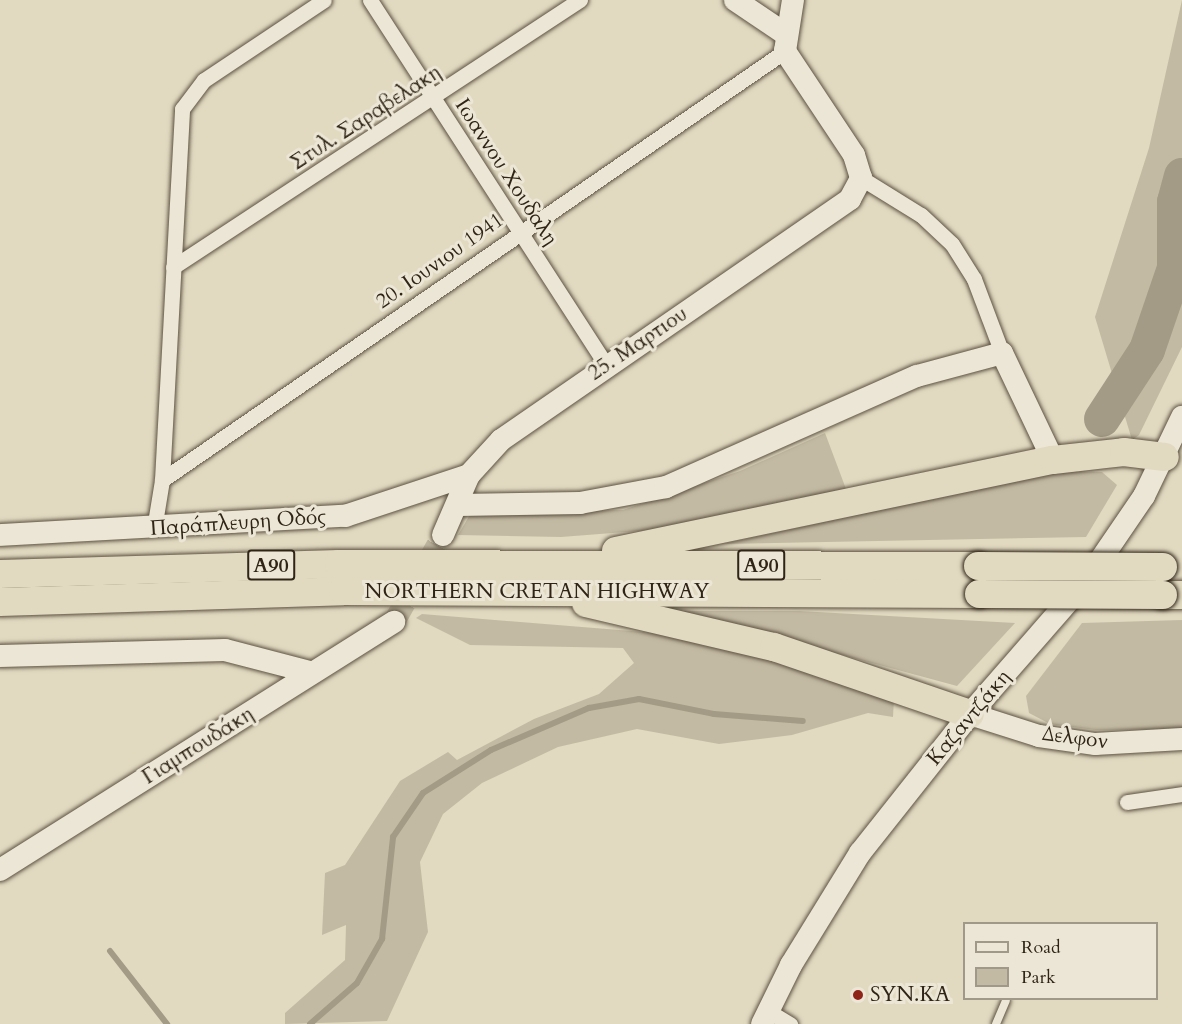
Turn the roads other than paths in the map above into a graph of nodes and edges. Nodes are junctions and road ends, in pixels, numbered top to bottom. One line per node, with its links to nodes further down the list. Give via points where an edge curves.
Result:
1 (324, 0): 10 (street, via 189,95 178,131)
2 (370, 0): 7 (street, Ιωαννου Χουδαλη)
3 (580, 0): 7 (street, Στυλ. Σαραβελακη)
4 (735, 0): 6 (main road)
5 (793, 0): 6 (main road)
6 (785, 42): 8 (main road, via 854,155); 9 (street, 20. Ιουνιου 1941)
7 (435, 99): 9 (street, Ιωαννου Χουδαλη); 10 (street, Στυλ. Σαραβελακη)
8 (861, 178): 11 (street, via 921,215 952,244 974,279); 12 (main road, 25. Μαρτιου, via 850,199)
9 (519, 230): 12 (street, Ιωαννου Χουδαλη); 17 (street, 20. Ιουνιου 1941)
10 (173, 267): 17 (street)
11 (1002, 353): 15 (main road); 18 (main road, via 917,376 666,487 580,502)
12 (607, 366): 16 (main road, 25. Μαρτιου, via 501,440)
13 (1182, 417): 14 (main road, Καζαντζάκη)
14 (1165, 457): 15 (highway, via 1124,452); 32 (main road, Καζαντζάκη, via 1086,581)
15 (1053, 460): 22 (highway)
16 (469, 476): 18 (main road, 25. Μαρτιου); 19 (main road, Παράπλευρη Οδός, via 345,516)
17 (162, 480): 19 (street)
18 (458, 505): 21 (main road, 25. Μαρτιου)
19 (154, 529): 20 (main road, Παράπλευρη Οδός)
20 (0, 535)
21 (443, 535)
22 (543, 564): 24 (highway, NORTHERN CRETAN HIGHWAY / Α90, via 157,566); 25 (highway, NORTHERN CRETAN HIGHWAY / Α90)
23 (1172, 567): 25 (highway, NORTHERN CRETAN HIGHWAY / Α90, bridge)
24 (0, 574)
25 (979, 580): 26 (highway, NORTHERN CRETAN HIGHWAY / Α90); 27 (highway, NORTHERN CRETAN HIGHWAY / Α90, bridge)
26 (549, 593): 28 (highway, NORTHERN CRETAN HIGHWAY / Α90, via 200,593); 32 (highway, via 774,646)
27 (1172, 595)
28 (0, 602)
29 (394, 622): 31 (main road, Γιαμπουδάκη, via 376,638)
30 (0, 656): 31 (main road, via 225,650)
31 (310, 672): 36 (main road, Γιαμπουδάκη)
32 (970, 714): 33 (main road, Δελφον, via 1039,736 1095,744); 38 (main road, Καζαντζάκη, via 860,853)
33 (1182, 740)
34 (1182, 794): 35 (street)
35 (1127, 802)
36 (0, 870)
37 (1006, 1001): 40 (lane)
38 (765, 1018): 39 (street)
39 (790, 1024)
40 (996, 1024)

